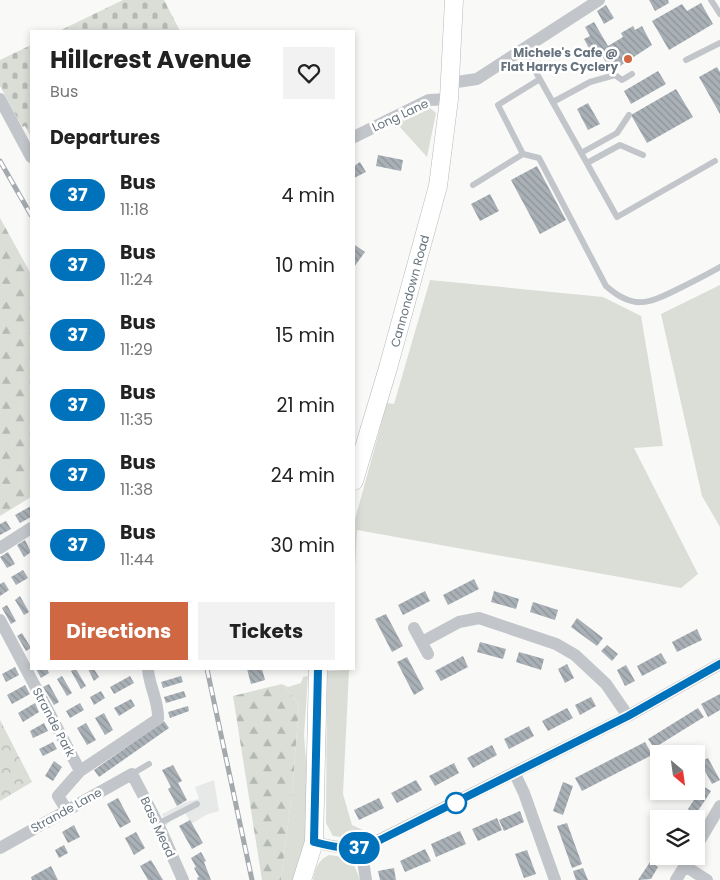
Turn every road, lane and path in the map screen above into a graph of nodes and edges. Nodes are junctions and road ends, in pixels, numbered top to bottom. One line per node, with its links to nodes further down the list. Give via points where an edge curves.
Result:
1 (454, 0): 10 (main road, Cannondown Road)
2 (600, 0): 6 (street, Long Lane)
3 (711, 0): 4 (lane)
4 (720, 14)
5 (720, 43): 7 (lane)
6 (523, 49): 9 (lane); 10 (street, Long Lane, via 477,78)
7 (686, 60)
8 (632, 74): 12 (lane, via 622,80 615,75 590,82)
9 (540, 79): 12 (lane); 17 (lane, via 498,105)
10 (449, 91): 14 (street, Long Lane); 23 (main road, Cannondown Road, via 438,186)
11 (0, 99): 16 (street)
12 (553, 102): 15 (lane)
13 (629, 115): 15 (lane, via 616,133)
14 (355, 137)
15 (581, 153): 20 (lane)
16 (30, 154)
17 (523, 154): 21 (lane); 22 (lane, via 539,158 606,286 617,296 643,303 657,300)
18 (643, 156): 20 (lane, via 620,145)
19 (715, 160): 20 (lane, via 617,218)
20 (587, 163)
21 (473, 184)
22 (720, 267)
23 (355, 478)
24 (30, 529): 25 (street)
25 (0, 548)
26 (0, 620): 35 (street, Strande Park)
27 (414, 628): 28 (street)
28 (422, 642): 29 (street); 33 (street, via 459,622 479,618 556,644 606,684)
29 (428, 654)
30 (720, 664): 33 (street)
31 (148, 670): 35 (street, Strande Park, via 158,719)
32 (318, 670): 43 (main road)
33 (628, 716): 37 (street)
34 (149, 764): 36 (lane)
35 (80, 771): 40 (street, Strande Park, via 58,796)
36 (132, 774): 40 (street, Strande Lane); 41 (street, Bass Mead)
37 (515, 774): 45 (street); 51 (street)
38 (197, 804): 41 (lane)
39 (720, 806): 42 (street)
40 (66, 809): 44 (street, Strande Lane)
41 (158, 824): 48 (street, Bass Mead)
42 (705, 832)
43 (314, 842): 45 (street, via 340,848); 49 (main road)
44 (0, 848)
45 (361, 848): 50 (street)
46 (685, 865): 52 (street)
47 (692, 865): 53 (street)
48 (183, 880)
49 (302, 880)
50 (366, 880)
51 (555, 880)
52 (676, 880)
53 (707, 880)

